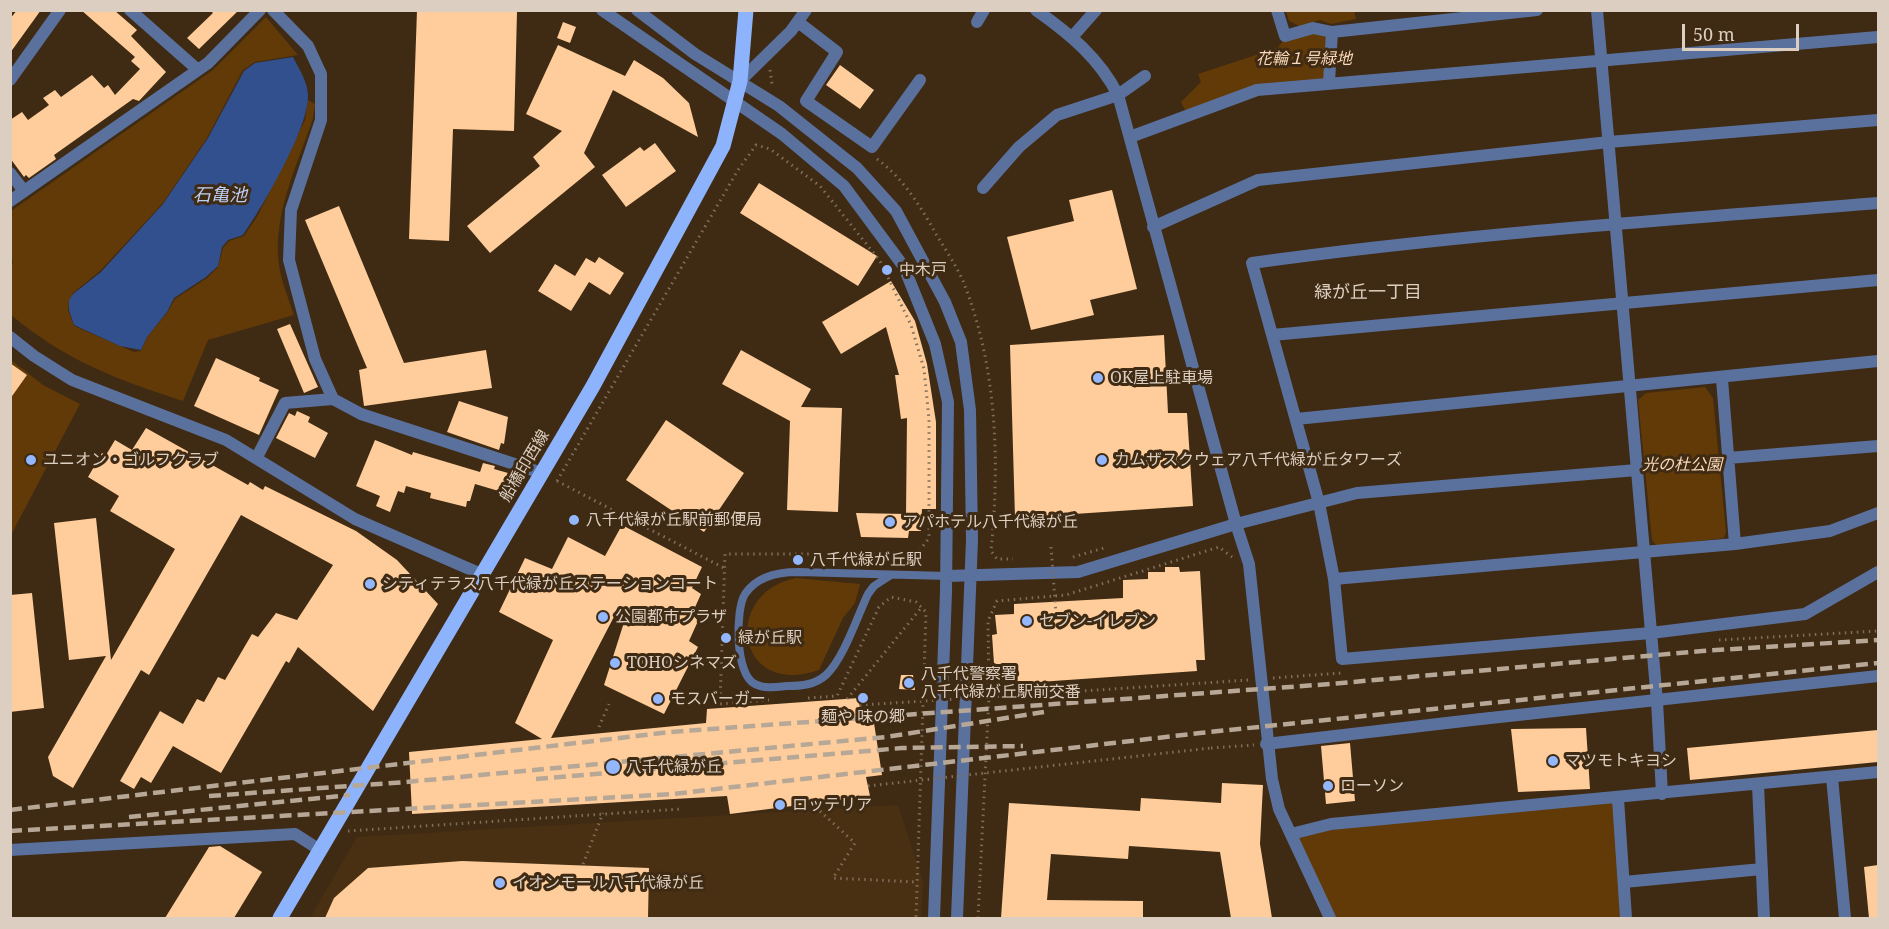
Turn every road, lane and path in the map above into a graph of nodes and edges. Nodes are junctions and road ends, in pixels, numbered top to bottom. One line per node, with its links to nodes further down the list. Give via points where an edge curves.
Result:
1 (60, 10): 25 (street)
2 (130, 10): 23 (street)
3 (260, 10): 23 (street)
4 (273, 10): 48 (street, via 308,46 321,74 321,120 291,210 289,260 315,358)
5 (602, 10): 30 (street)
6 (637, 10): 27 (street, via 695,54)
7 (746, 10): 27 (main road, 船橋印西線)
8 (806, 10): 17 (street)
9 (984, 10): 18 (street)
10 (1036, 10): 20 (street)
11 (1096, 10): 20 (street)
12 (1277, 10): 19 (street, via 1285,36 1313,28)
13 (1537, 10): 15 (street)
14 (1597, 10): 22 (street)
15 (1512, 12): 16 (street)
16 (1430, 16): 19 (street)
17 (798, 22): 26 (street, via 837,52 806,100 872,147); 27 (street)
18 (977, 22)
19 (1332, 32): 28 (street)
20 (1072, 36): 29 (street, via 1107,74)
21 (1878, 37): 22 (street)
22 (1601, 59): 28 (street); 33 (street)
23 (198, 70): 36 (street)
24 (1145, 76): 29 (street)
25 (10, 80)
26 (920, 80)
27 (740, 81): 30 (main road, 船橋印西線); 70 (street, via 779,106 857,168 896,211 945,302 961,342 970,410)
28 (1329, 82): 32 (street, via 1257,90)
29 (1118, 95): 32 (street); 35 (street, via 1057,115 1018,147)
30 (736, 103): 54 (main road, 船橋印西線, via 723,146); 69 (street, via 782,134 844,186 904,267 917,296 935,344 948,402)
31 (1878, 120): 33 (street)
32 (1130, 137): 40 (street)
33 (1609, 142): 39 (street); 40 (street, via 1258,180)
34 (10, 173): 36 (street)
35 (983, 188)
36 (24, 191): 37 (street)
37 (10, 201)
38 (1878, 203): 39 (street)
39 (1616, 224): 42 (street); 43 (street, via 1252,263)
40 (1153, 226): 58 (street)
41 (1878, 280): 42 (street)
42 (1622, 302): 43 (street); 47 (street)
43 (1272, 335): 49 (street)
44 (10, 337): 51 (street, via 72,380 180,420)
45 (1878, 361): 46 (street)
46 (1722, 379): 47 (street); 52 (street)
47 (1630, 386): 49 (street); 53 (street)
48 (333, 399): 51 (street, via 285,403); 54 (street, via 361,414)
49 (1296, 419): 56 (street)
50 (1878, 446): 52 (street)
51 (257, 456): 67 (street, via 355,519)
52 (1728, 458): 59 (street)
53 (1637, 470): 56 (street, via 1357,493); 62 (street)
54 (542, 473): 55 (path); 67 (main road, 船橋印西線)
55 (557, 481): 65 (path); 65 (path, via 738,170 756,146 770,149 827,194 880,261 911,325 924,369 929,419 929,538 917,554 725,554)
56 (1319, 503): 58 (street); 71 (street)
57 (1878, 513): 59 (street, via 1830,531)
58 (1236, 524): 70 (street, via 1078,572); 86 (street, via 1250,564)
59 (1735, 544): 62 (street)
60 (1112, 546): 63 (path)
61 (1050, 547): 73 (path, bridge)
62 (1644, 554): 71 (street); 74 (street)
63 (1066, 559)
64 (1234, 568): 108 (path, via 1233,557 1219,547 1066,595 997,601 988,621 989,696)
65 (725, 569): 81 (path, via 720,704)
66 (1878, 572): 74 (street, via 1804,614)
67 (481, 574): 96 (main road, 船橋印西線)
68 (891, 575): 68 (lane, via 868,594 835,663 825,675 801,686 767,687 754,684 741,668 741,608 745,594 756,583 779,572); 69 (lane)
69 (947, 576): 70 (street); 106 (street)
70 (972, 576): 107 (street)
71 (1334, 579): 74 (street, via 1342,659)
72 (921, 608): 79 (path, via 916,602 891,597 879,607 837,696); 80 (path); 102 (path, via 926,612)
73 (1056, 614)
74 (1651, 633): 82 (street)
75 (1246, 669): 77 (path)
76 (1878, 676): 82 (street)
77 (1247, 680)
78 (1037, 694): 84 (path, bridge)
79 (797, 698)
80 (847, 699)
81 (776, 700)
82 (1657, 701): 86 (street); 91 (street)
83 (609, 704): 85 (path)
84 (860, 705)
85 (599, 727)
86 (1266, 744): 90 (path, bridge); 97 (street, via 1279,809)
87 (1878, 772): 88 (street)
88 (1832, 777): 89 (street); 112 (street)
89 (1758, 785): 91 (street); 101 (street)
90 (868, 786)
91 (1662, 794): 92 (street)
92 (1618, 799): 97 (street, via 1331,824); 103 (street)
93 (811, 803): 102 (path, via 855,843 833,878)
94 (681, 808): 95 (path)
95 (603, 812): 96 (path); 100 (path)
96 (331, 832): 99 (main road, 船橋印西線)
97 (1291, 834): 109 (street)
98 (10, 850): 99 (street, via 296,834)
99 (320, 850): 104 (main road, 船橋印西線)
100 (583, 864)
101 (1762, 869): 103 (street); 111 (street)
102 (916, 882): 105 (path)
103 (1624, 882): 110 (street)
104 (280, 918)
105 (916, 918)
106 (934, 918)
107 (957, 918)
108 (978, 918)
109 (1330, 918)
110 (1626, 918)
111 (1764, 918)
112 (1845, 918)

